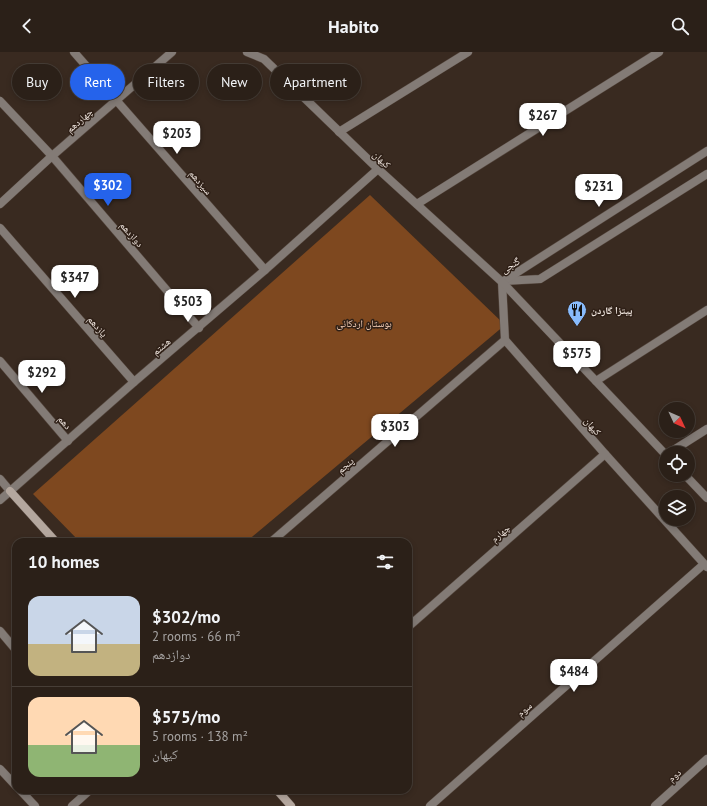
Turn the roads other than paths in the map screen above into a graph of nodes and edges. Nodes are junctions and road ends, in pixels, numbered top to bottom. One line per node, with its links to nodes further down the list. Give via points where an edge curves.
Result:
1 (74, 52): 7 (street, سیزدهم)
2 (172, 52): 8 (street, چهاردهم)
3 (247, 52): 6 (street, کیهان)
4 (468, 52): 11 (street)
5 (659, 52): 17 (street)
6 (265, 55): 11 (street, کیهان)
7 (84, 64)
8 (125, 92)
9 (116, 100): 13 (street, چهاردهم); 19 (street, سیزدهم)
10 (0, 101): 13 (street, دوازدهم)
11 (339, 132): 14 (street, کیهان)
12 (707, 152): 20 (street, گنجی)
13 (52, 156): 16 (street, چهاردهم); 22 (street, دوازدهم)
14 (378, 169): 17 (street, کیهان); 19 (street, هشتم)
15 (707, 174): 20 (street, گنجی, via 540,279)
16 (0, 204)
17 (417, 204): 20 (street, کیهان)
18 (0, 228): 26 (street, یازدهم)
19 (265, 270): 22 (street, هشتم)
20 (502, 282): 23 (street); 25 (street, کیهان)
21 (707, 310): 25 (street)
22 (198, 328): 26 (street, هشتم)
23 (505, 340): 31 (street, کیهان); 38 (street, پنجم)
24 (0, 361): 28 (street, دهم)
25 (596, 381): 30 (street, کیهان)
26 (134, 382): 28 (street, هشتم)
27 (707, 429): 29 (street)
28 (68, 441): 34 (street, هشتم)
29 (680, 446)
30 (659, 448)
31 (605, 454): 39 (street, کیهان); 40 (street, چهارم)
32 (0, 479): 34 (street)
33 (692, 482): 35 (street)
34 (10, 491): 36 (street, هشتم); 37 (main road)
35 (707, 498)
36 (0, 500)
37 (52, 538)
38 (276, 538)
39 (706, 566): 52 (street, سوم)
40 (412, 623)
41 (0, 631): 42 (street)
42 (12, 645)
43 (707, 759): 53 (street, دوم)
44 (0, 769): 45 (street)
45 (12, 782)
46 (24, 794): 49 (street)
47 (86, 794): 50 (street)
48 (280, 794): 51 (main road)
49 (35, 806)
50 (72, 806)
51 (291, 806)
52 (430, 806)
53 (655, 806)

